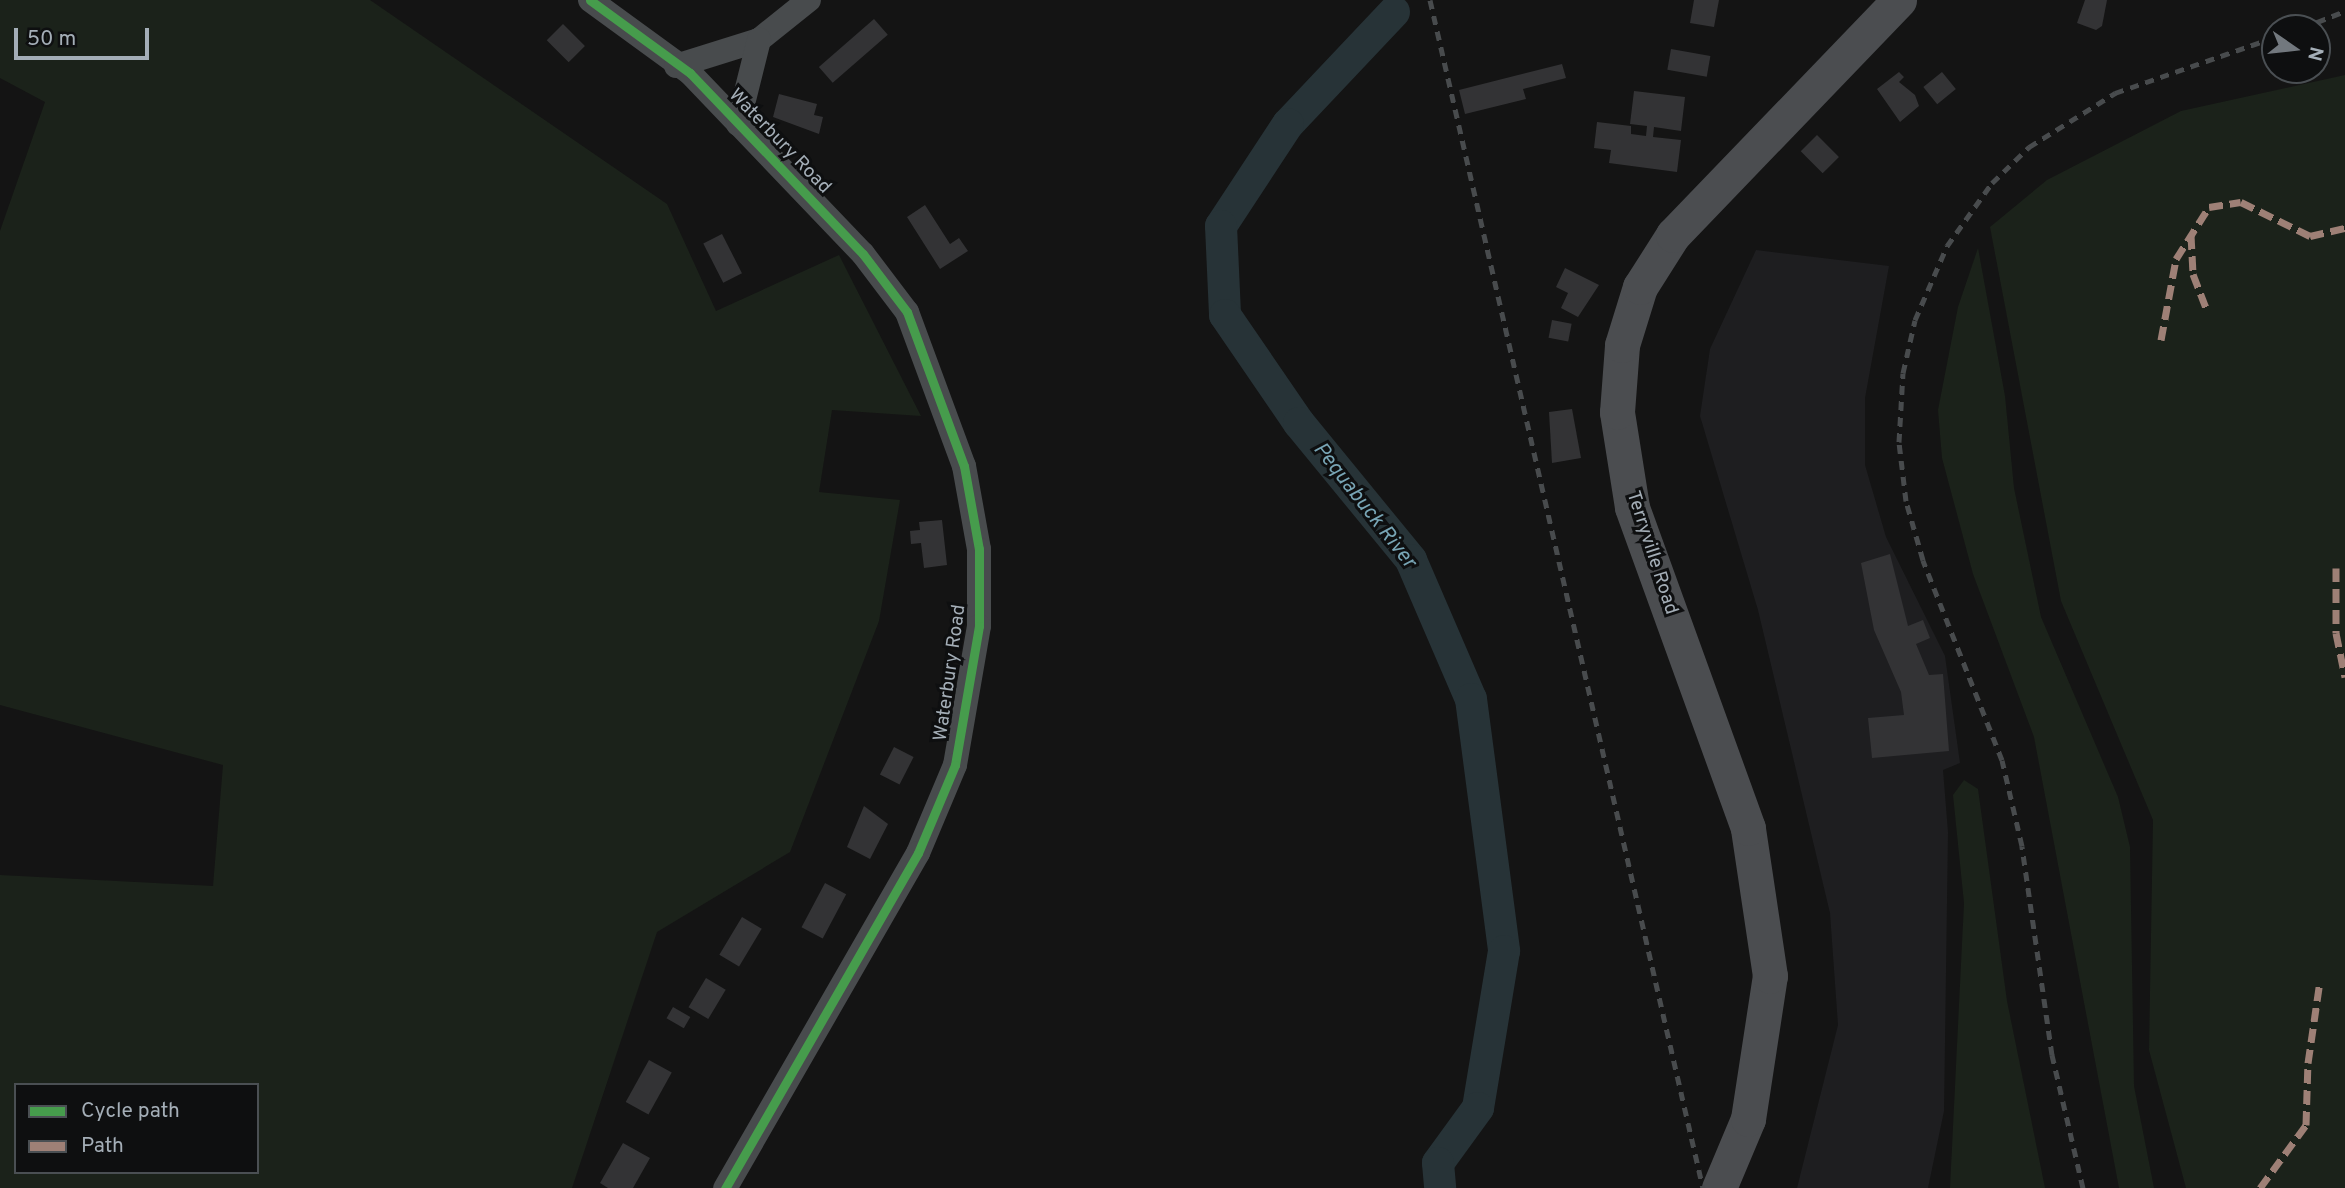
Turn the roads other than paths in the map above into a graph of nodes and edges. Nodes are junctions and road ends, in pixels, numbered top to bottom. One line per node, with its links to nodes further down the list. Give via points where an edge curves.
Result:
1 (590, 0): 5 (street, Waterbury Road)
2 (809, 0): 4 (street)
3 (1899, 0): 8 (highway, Terryville Road, via 1673,235 1640,286 1622,345 1617,412 1632,508 1748,828 1770,976 1748,1119)
4 (759, 40): 5 (street); 6 (street)
5 (683, 70): 6 (street, Waterbury Road)
6 (738, 124): 7 (street, Waterbury Road, via 863,254 907,312 964,466 979,550 979,626 956,765 918,853)
7 (725, 1188)
8 (1719, 1188)

